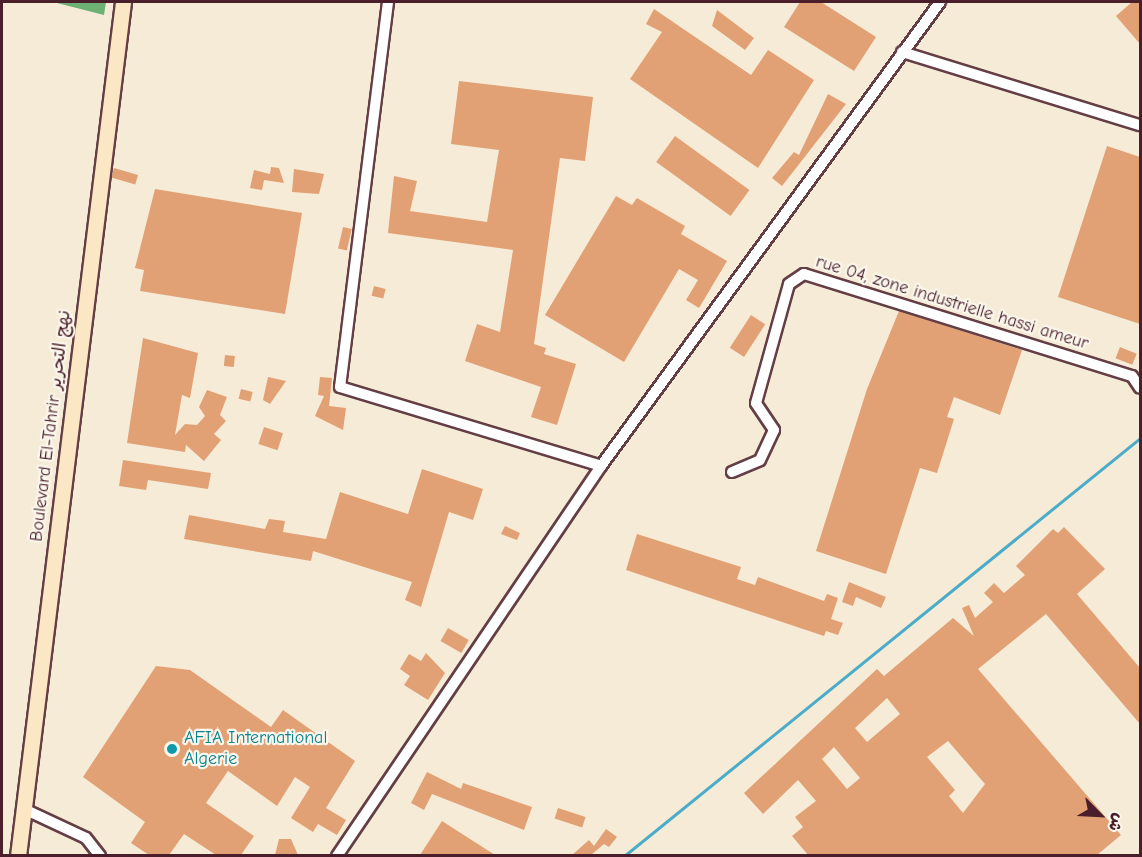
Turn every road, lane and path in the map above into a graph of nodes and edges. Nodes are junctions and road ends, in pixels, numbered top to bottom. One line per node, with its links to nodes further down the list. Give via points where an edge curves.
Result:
1 (123, 2): 9 (main road, Boulevard El-Tahrir نهج التحرير)
2 (388, 2): 7 (street, via 339,387)
3 (940, 2): 4 (street)
4 (902, 52): 5 (street); 7 (street)
5 (1140, 125)
6 (1140, 388): 8 (street, rue 04, zone industrielle hassi ameur, via 1132,376 804,274 789,284 756,403 774,430 760,460)
7 (600, 466): 12 (street)
8 (732, 472)
9 (24, 809): 10 (main road, Boulevard El-Tahrir نهج التحرير); 11 (street, via 86,838)
10 (18, 855)
11 (100, 855)
12 (337, 855)

